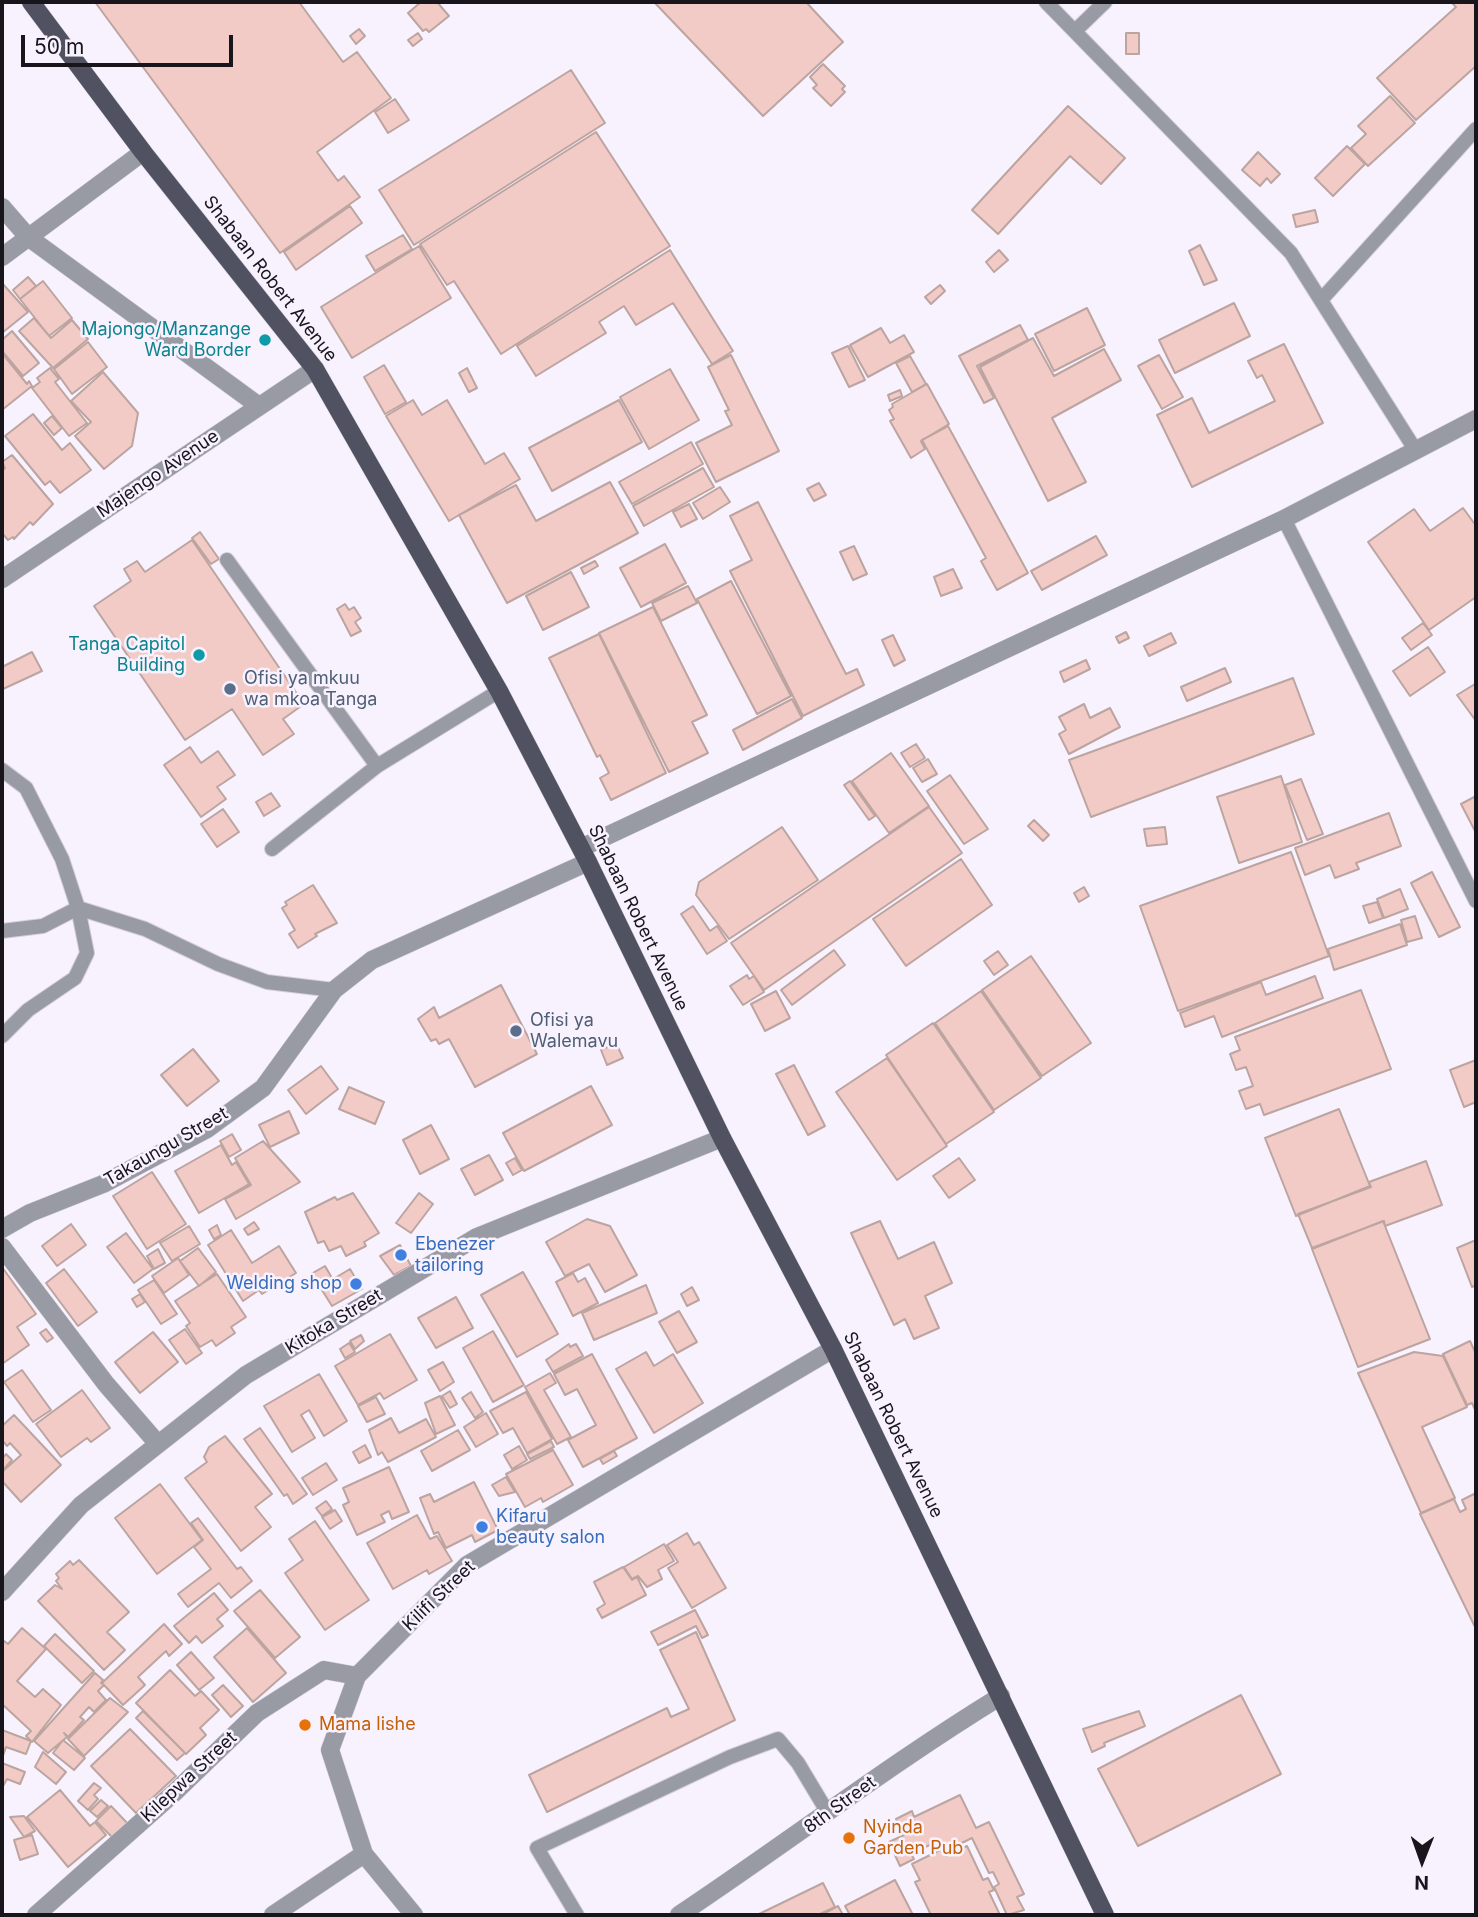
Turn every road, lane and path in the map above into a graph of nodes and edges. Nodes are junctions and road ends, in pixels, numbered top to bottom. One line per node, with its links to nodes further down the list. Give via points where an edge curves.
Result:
1 (31, 2): 6 (main road, Shabaan Robert Avenue)
2 (1046, 2): 4 (lane)
3 (1105, 2): 4 (lane)
4 (1075, 31): 10 (lane, via 1291,253)
5 (1476, 129): 10 (lane)
6 (143, 152): 8 (street); 11 (main road, Shabaan Robert Avenue)
7 (2, 207): 8 (street)
8 (28, 237): 9 (street); 12 (street)
9 (2, 257)
10 (1321, 300): 14 (lane)
11 (315, 369): 12 (street, Majengo Avenue); 18 (main road, Shabaan Robert Avenue)
12 (259, 406): 17 (street, Majengo Avenue)
13 (1476, 419): 14 (street, Takaungu Street)
14 (1416, 451): 15 (street, Takaungu Street)
15 (1284, 519): 22 (street, Takaungu Street); 23 (lane)
16 (226, 560): 19 (lane)
17 (2, 579)
18 (499, 691): 19 (lane); 22 (main road, Shabaan Robert Avenue)
19 (377, 766): 21 (lane)
20 (2, 769): 24 (lane, via 26,788 43,817)
21 (272, 849)
22 (584, 855): 26 (street, Takaungu Street, via 372,960); 28 (main road, Shabaan Robert Avenue)
23 (1476, 901)
24 (78, 908): 25 (lane, via 43,926); 26 (lane, via 145,929 267,982); 27 (lane, via 87,954 75,978 28,1010)
25 (2, 931)
26 (334, 990): 29 (street, Takaungu Street, via 262,1088 207,1129 103,1184)
27 (2, 1036)
28 (722, 1138): 31 (main road, Shabaan Robert Avenue); 32 (street, Kitoka Street, via 477,1237 246,1374)
29 (2, 1229)
30 (2, 1247): 32 (street, via 106,1384)
31 (833, 1349): 34 (street, Kilifi Street, via 467,1565); 35 (main road, Shabaan Robert Avenue)
32 (158, 1444): 33 (street, Kitoka Street, via 81,1505)
33 (2, 1592)
34 (357, 1676): 37 (street, Kilifi Street, via 330,1750); 38 (street, Kilepwa Street, via 324,1670 257,1713)
35 (1001, 1696): 36 (street, 8th Street, via 932,1738); 43 (main road, Shabaan Robert Avenue)
36 (828, 1813): 41 (lane, via 778,1739 730,1758 537,1848); 42 (street, 8th Street)
37 (364, 1854): 39 (street); 40 (street, Kilifi Street)
38 (36, 1915)
39 (273, 1915)
40 (414, 1915)
41 (577, 1915)
42 (679, 1915)
43 (1105, 1915)

